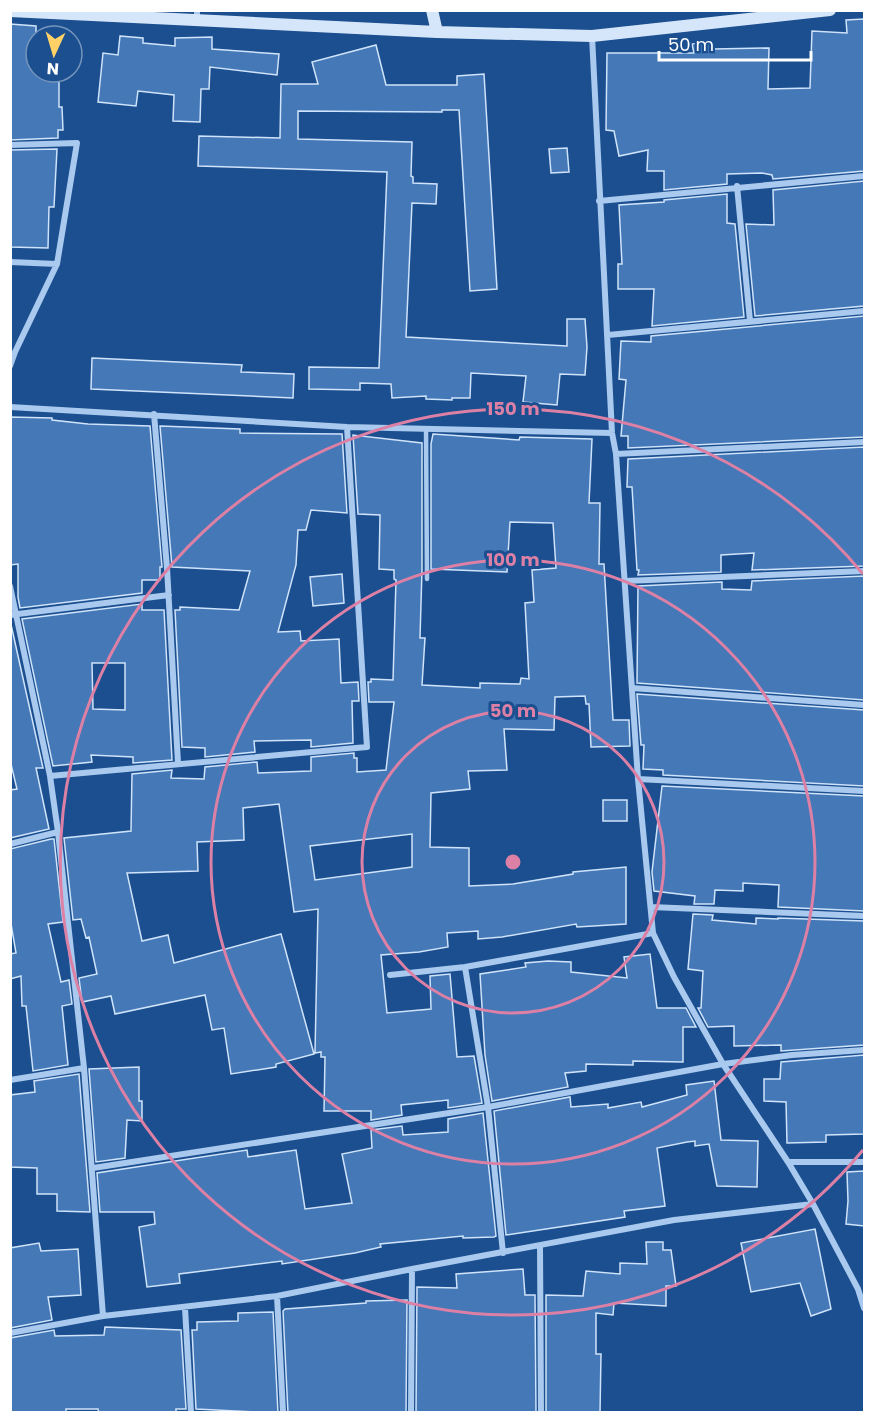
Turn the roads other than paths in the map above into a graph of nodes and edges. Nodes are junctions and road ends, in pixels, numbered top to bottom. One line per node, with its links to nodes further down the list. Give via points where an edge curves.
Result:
1 (432, 10): 6 (main road)
2 (830, 10): 4 (main road)
3 (10, 11): 5 (main road)
4 (789, 13): 7 (main road)
5 (197, 15): 6 (main road)
6 (437, 32): 7 (main road)
7 (592, 36): 11 (street)
8 (10, 145): 13 (street, via 76,143)
9 (864, 176): 10 (street)
10 (737, 186): 11 (street); 15 (street)
11 (599, 201): 16 (street)
12 (10, 262): 13 (street)
13 (57, 264): 17 (street)
14 (864, 311): 15 (street)
15 (750, 321): 16 (street)
16 (608, 335): 23 (street)
17 (13, 353): 18 (street)
18 (10, 366)
19 (10, 407): 20 (street)
20 (154, 414): 21 (street); 30 (street)
21 (347, 427): 22 (street); 34 (street, via 367,747)
22 (426, 429): 23 (street); 27 (lane)
23 (612, 433): 25 (street)
24 (864, 442): 25 (street)
25 (616, 454): 28 (street)
26 (864, 571): 28 (street)
27 (427, 579)
28 (625, 581): 32 (street)
29 (10, 586): 31 (street)
30 (169, 595): 31 (street); 34 (street)
31 (13, 614): 35 (street)
32 (632, 688): 33 (street); 36 (street)
33 (864, 705)
34 (178, 763): 35 (street)
35 (50, 776): 38 (street)
36 (638, 779): 37 (street); 40 (street)
37 (864, 791)
38 (58, 832): 39 (street); 47 (street)
39 (10, 844)
40 (651, 907): 41 (street); 42 (street)
41 (864, 916)
42 (652, 933): 43 (street); 46 (street)
43 (465, 967): 44 (street); 49 (street)
44 (390, 975)
45 (864, 1050): 46 (street, via 792,1054)
46 (723, 1064): 49 (street); 50 (street)
47 (84, 1068): 48 (street); 52 (street)
48 (10, 1080)
49 (488, 1107): 52 (street); 55 (street)
50 (788, 1162): 51 (street); 53 (street)
51 (864, 1162)
52 (93, 1168): 61 (street)
53 (813, 1204): 54 (street, via 674,1220); 57 (street)
54 (540, 1246): 55 (street); 66 (street)
55 (503, 1253): 56 (street)
56 (412, 1269): 58 (street); 65 (street)
57 (861, 1289): 60 (street)
58 (277, 1296): 59 (street); 64 (street)
59 (185, 1308): 61 (street); 63 (street)
60 (864, 1308)
61 (103, 1316): 62 (street)
62 (10, 1333)
63 (191, 1413)
64 (284, 1413)
65 (411, 1413)
66 (541, 1413)

